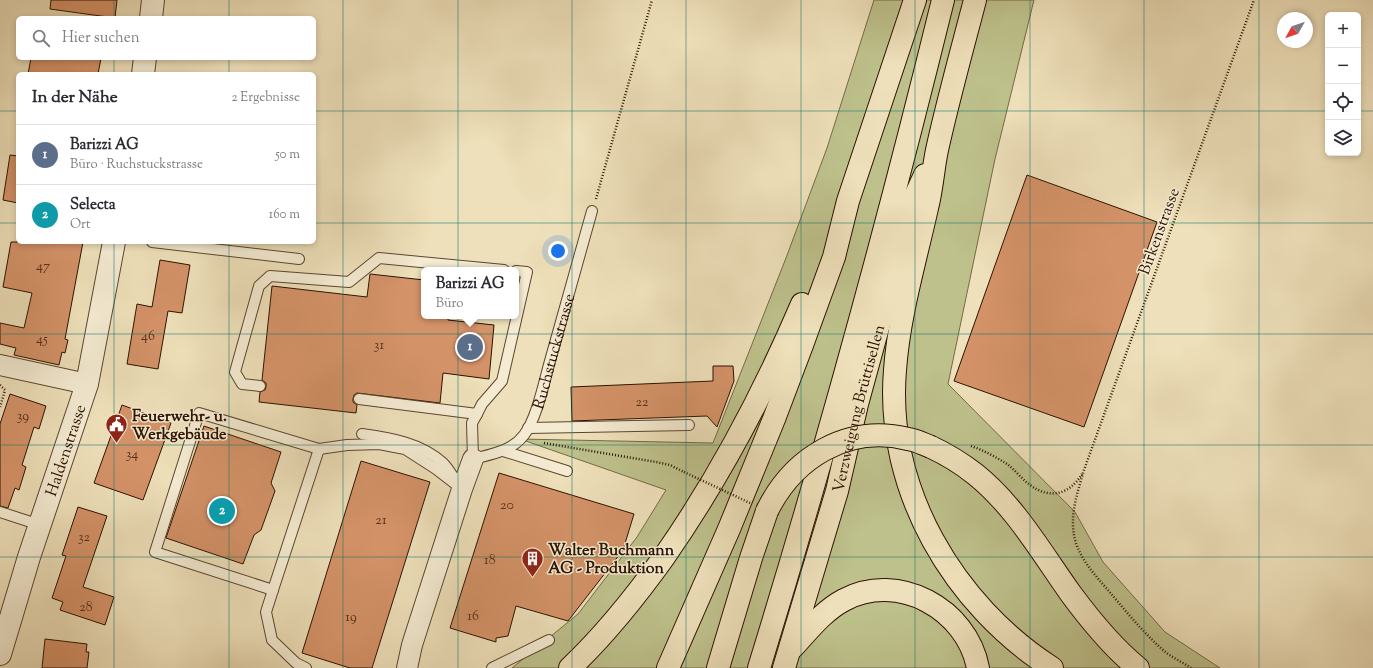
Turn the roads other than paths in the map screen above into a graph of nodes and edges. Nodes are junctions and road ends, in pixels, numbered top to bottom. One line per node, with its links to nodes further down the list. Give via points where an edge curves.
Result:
1 (153, 0): 5 (street)
2 (915, 0): 9 (highway)
3 (943, 0): 43 (highway, via 861,316)
4 (975, 0): 8 (highway)
5 (151, 16)
6 (145, 60): 7 (street)
7 (143, 72)
8 (937, 151): 36 (highway, Verzweigung Brüttisellen, via 912,203 857,404 837,491); 45 (highway, via 928,207 907,294 898,348 894,397 899,448 922,519 944,560 990,618 1009,637)
9 (848, 201): 40 (highway, via 778,360 719,472 648,578 614,622); 41 (highway, via 834,257 779,406)
10 (592, 212): 24 (lane, Ruchstuckstrasse, via 536,410)
11 (114, 244): 19 (street, Haldenstrasse)
12 (169, 244): 13 (lane)
13 (298, 259)
14 (473, 267): 20 (lane, via 379,258 348,282 270,276 259,286 235,372 242,384)
15 (519, 271): 16 (lane, via 527,272)
16 (519, 307)
17 (516, 319): 22 (lane, via 502,380)
18 (0, 365): 19 (street)
19 (87, 384): 32 (street, Haldenstrasse)
20 (260, 386)
21 (359, 399): 22 (lane)
22 (477, 414): 28 (lane, via 472,423)
23 (689, 425): 24 (lane)
24 (528, 428): 27 (lane, Ruchstuckstrasse, via 520,439)
25 (362, 434): 30 (lane, via 392,438 428,452 444,464)
26 (320, 449): 30 (lane, via 379,444 405,450); 33 (lane); 33 (lane, via 199,414 155,552)
27 (503, 452): 28 (lane, Ruchstuckstrasse); 29 (lane)
28 (474, 460): 30 (street)
29 (568, 471)
30 (462, 489): 37 (street, via 412,645)
31 (0, 512): 32 (lane)
32 (40, 524): 34 (street, Haldenstrasse)
33 (273, 590): 38 (lane, via 266,612 272,640 296,663)
34 (2, 640)
35 (549, 640): 39 (lane)
36 (786, 660): 44 (highway, via 823,616 844,600 869,592 893,591 918,596 944,611 968,638)
37 (411, 667)
38 (306, 668)
39 (492, 668)
40 (570, 668)
41 (668, 668)
42 (718, 668): 46 (highway, bridge, via 767,511 780,488 795,470 837,443 858,438 888,436 908,439 931,447 964,466 986,483 1030,535 1098,628)
43 (759, 668)
44 (978, 668)
45 (1052, 668)
46 (1138, 668)

